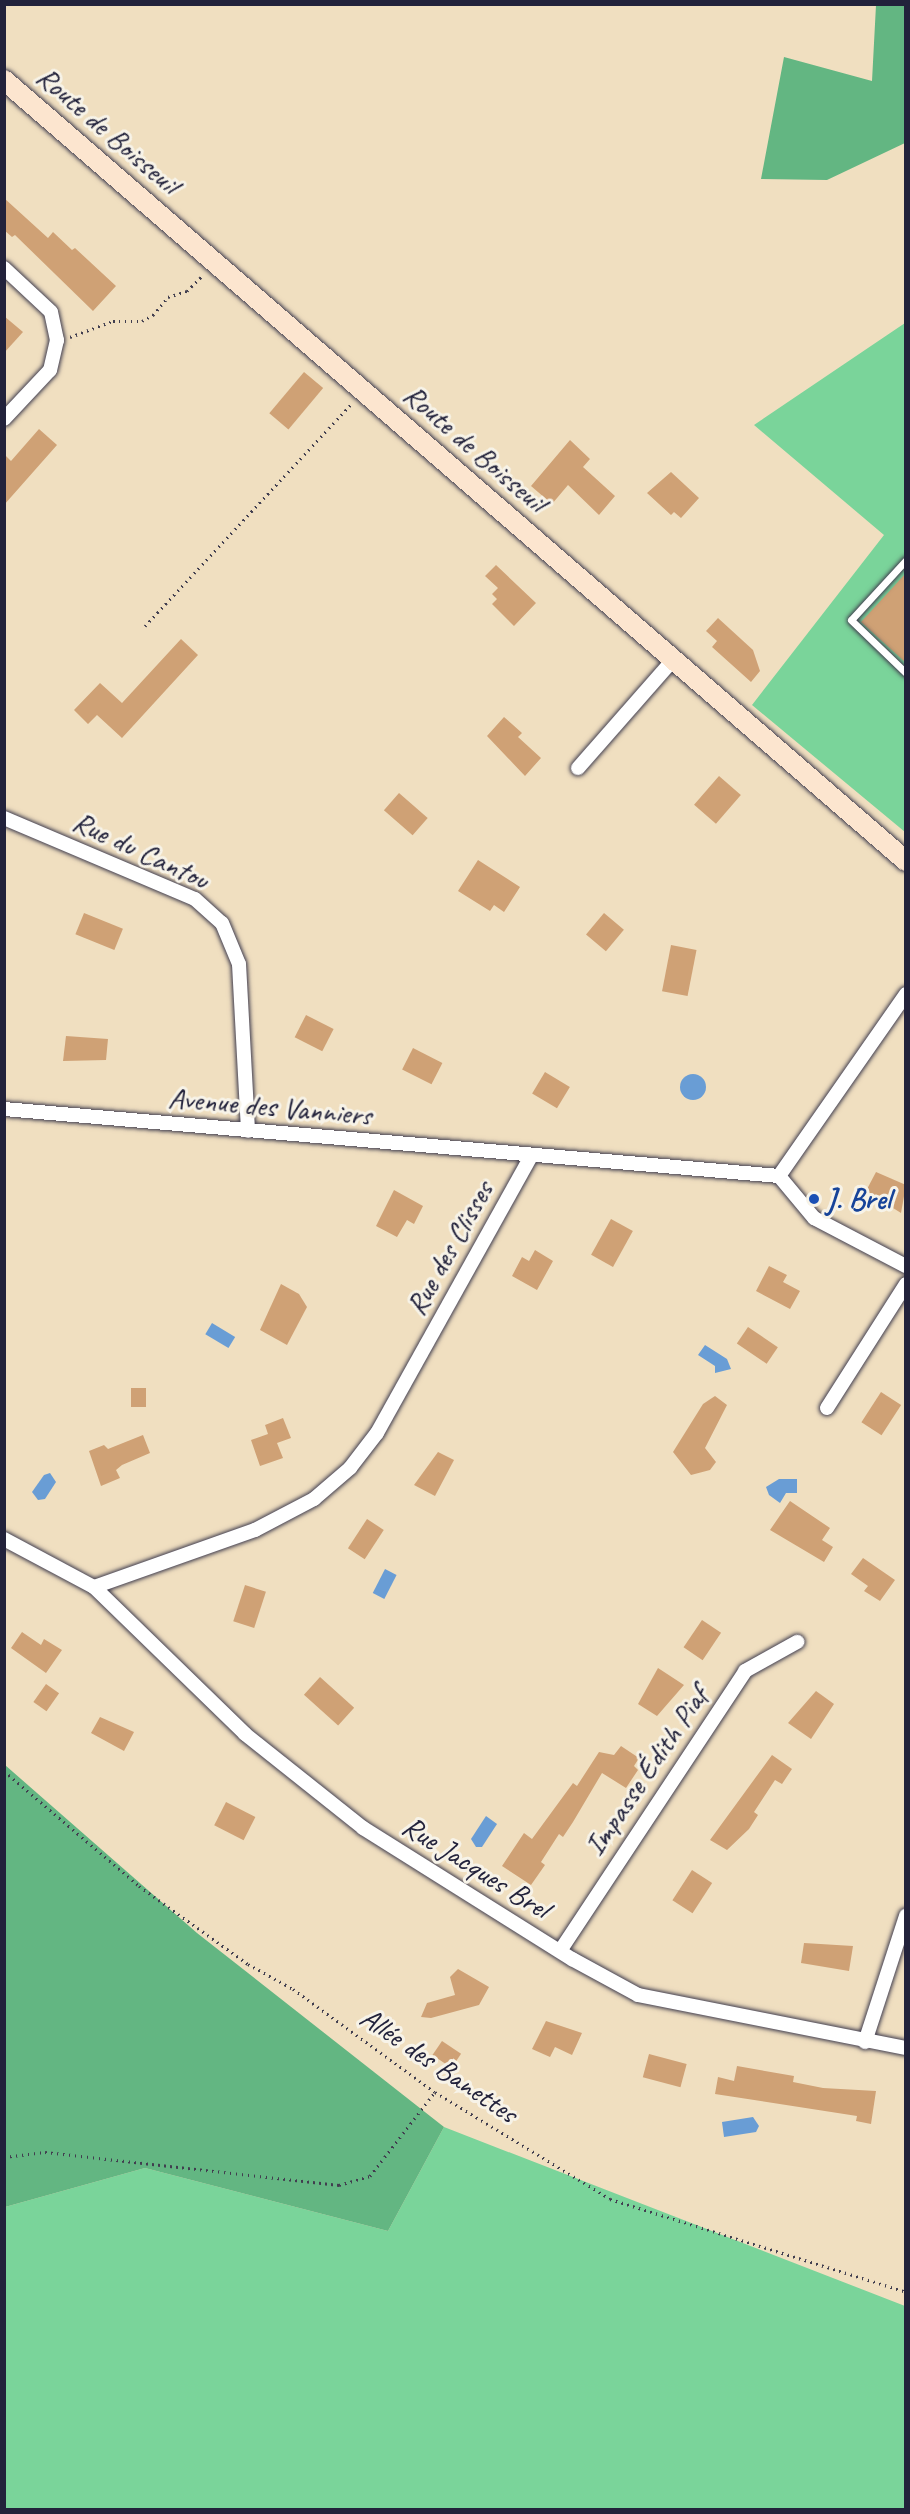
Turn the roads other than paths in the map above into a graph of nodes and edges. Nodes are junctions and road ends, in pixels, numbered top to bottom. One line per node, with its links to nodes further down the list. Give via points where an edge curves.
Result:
1 (4, 80): 5 (main road, Route de Boisseuil)
2 (4, 268): 3 (street, via 51,312 57,340 50,370)
3 (4, 419)
4 (906, 560): 6 (lane, via 851,620)
5 (673, 660): 7 (street); 9 (main road, Route de Boisseuil)
6 (906, 673)
7 (578, 768)
8 (4, 818): 12 (street, Rue du Cantou, via 195,899 222,923 239,964)
9 (906, 861)
10 (906, 994): 14 (street)
11 (4, 1109): 12 (street, Avenue des Vanniers)
12 (248, 1131): 13 (street, Avenue des Vanniers)
13 (531, 1156): 14 (street); 19 (street, Rue des Clisses, via 377,1433 350,1468 314,1499 255,1530)
14 (779, 1176): 15 (street, via 814,1218)
15 (906, 1266)
16 (906, 1284): 17 (street)
17 (827, 1408)
18 (4, 1539): 19 (street, Rue Jacques Brel)
19 (94, 1587): 22 (street, Rue Jacques Brel, via 245,1734 363,1828)
20 (797, 1642): 22 (street, Impasse Édith Piaf, via 745,1671)
21 (906, 1916): 23 (street)
22 (560, 1951): 23 (street, Rue Jacques Brel, via 638,1995)
23 (865, 2042): 24 (street, Rue Jacques Brel)
24 (906, 2048)

